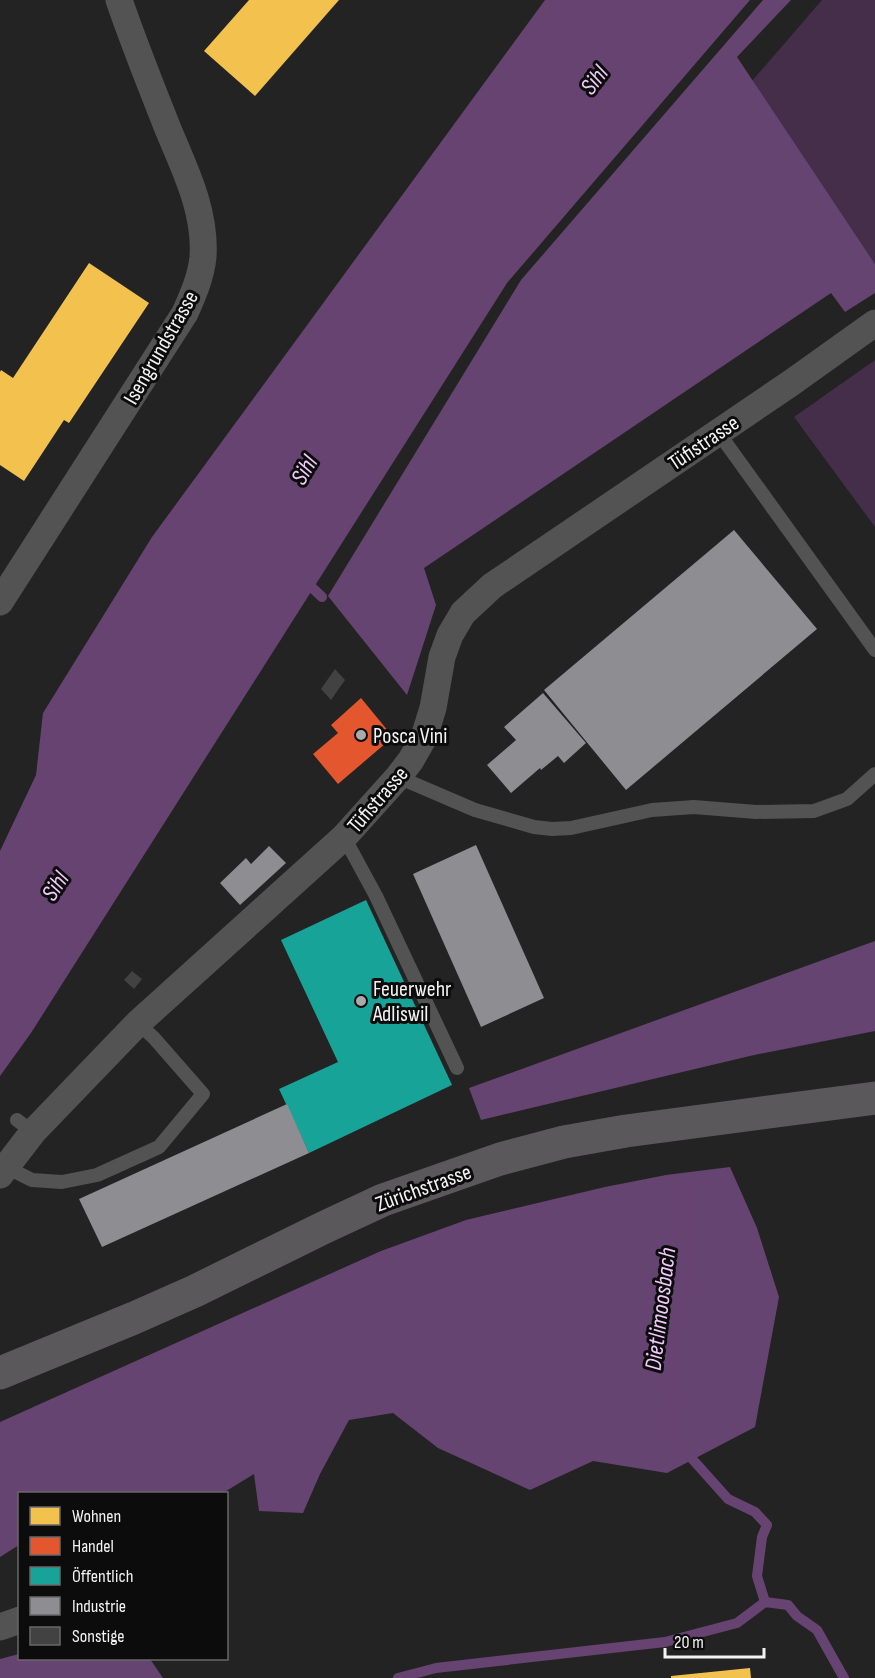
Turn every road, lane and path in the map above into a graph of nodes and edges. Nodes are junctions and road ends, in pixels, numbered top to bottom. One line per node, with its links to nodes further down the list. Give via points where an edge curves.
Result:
1 (119, 0): 4 (street, Isengrundstrasse, via 195,196 202,227 202,258 185,314)
2 (875, 323): 3 (street, Tüfistrasse)
3 (718, 432): 5 (lane); 7 (street, Tüfistrasse, via 492,586 463,613 442,657 424,737)
4 (0, 602)
5 (875, 650)
6 (875, 774): 7 (lane, via 847,799 814,811 694,807 652,810 552,829 475,810)
7 (398, 777): 8 (street, Tüfistrasse)
8 (344, 837): 9 (street, Tüfistrasse); 10 (lane)
9 (138, 1023): 12 (street, Tüfistrasse, via 25,1126); 12 (lane, via 203,1094 159,1148 97,1175 62,1182 32,1180)
10 (457, 1068)
11 (875, 1098): 13 (main road, Zürichstrasse, via 626,1131 501,1158 383,1200 185,1296)
12 (3, 1171)
13 (0, 1373)
14 (18, 1621): 15 (street)
15 (0, 1627)

